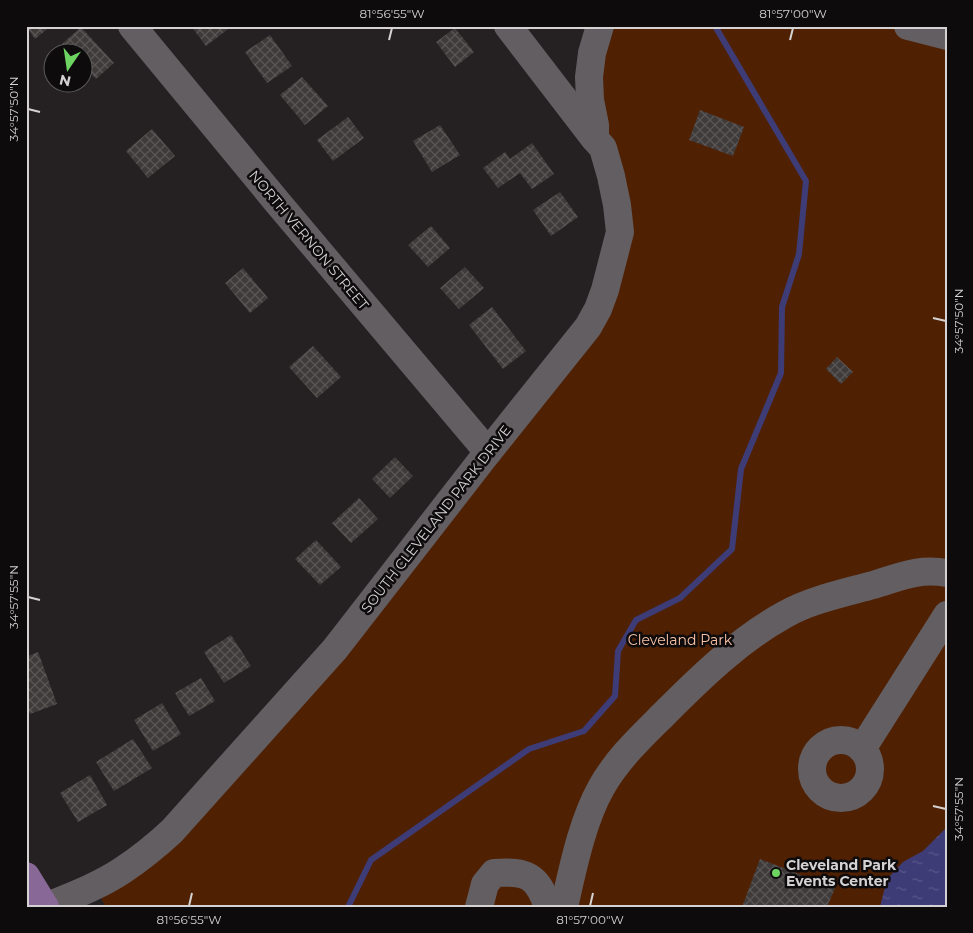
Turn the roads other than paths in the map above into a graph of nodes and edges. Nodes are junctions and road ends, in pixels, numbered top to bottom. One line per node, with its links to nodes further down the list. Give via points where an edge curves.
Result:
1 (132, 26): 7 (street, NORTH VERNON STREET)
2 (508, 26): 6 (street)
3 (600, 26): 6 (street, SOUTH CLEVELAND PARK DRIVE, via 589,77)
4 (908, 26): 5 (street)
5 (947, 36)
6 (595, 139): 7 (street, SOUTH CLEVELAND PARK DRIVE, via 603,148 611,176 620,232 605,290 588,327)
7 (488, 452): 13 (street, SOUTH CLEVELAND PARK DRIVE, via 335,649 172,831 122,870)
8 (940, 572): 12 (street, via 920,571 823,599 785,614 738,645 677,701 614,767 589,815)
9 (947, 616): 10 (street)
10 (862, 749)
11 (26, 876): 13 (main road)
12 (567, 895)
13 (45, 907)
14 (479, 907): 15 (street, via 485,884 494,873 515,872 535,880)
15 (548, 907)

